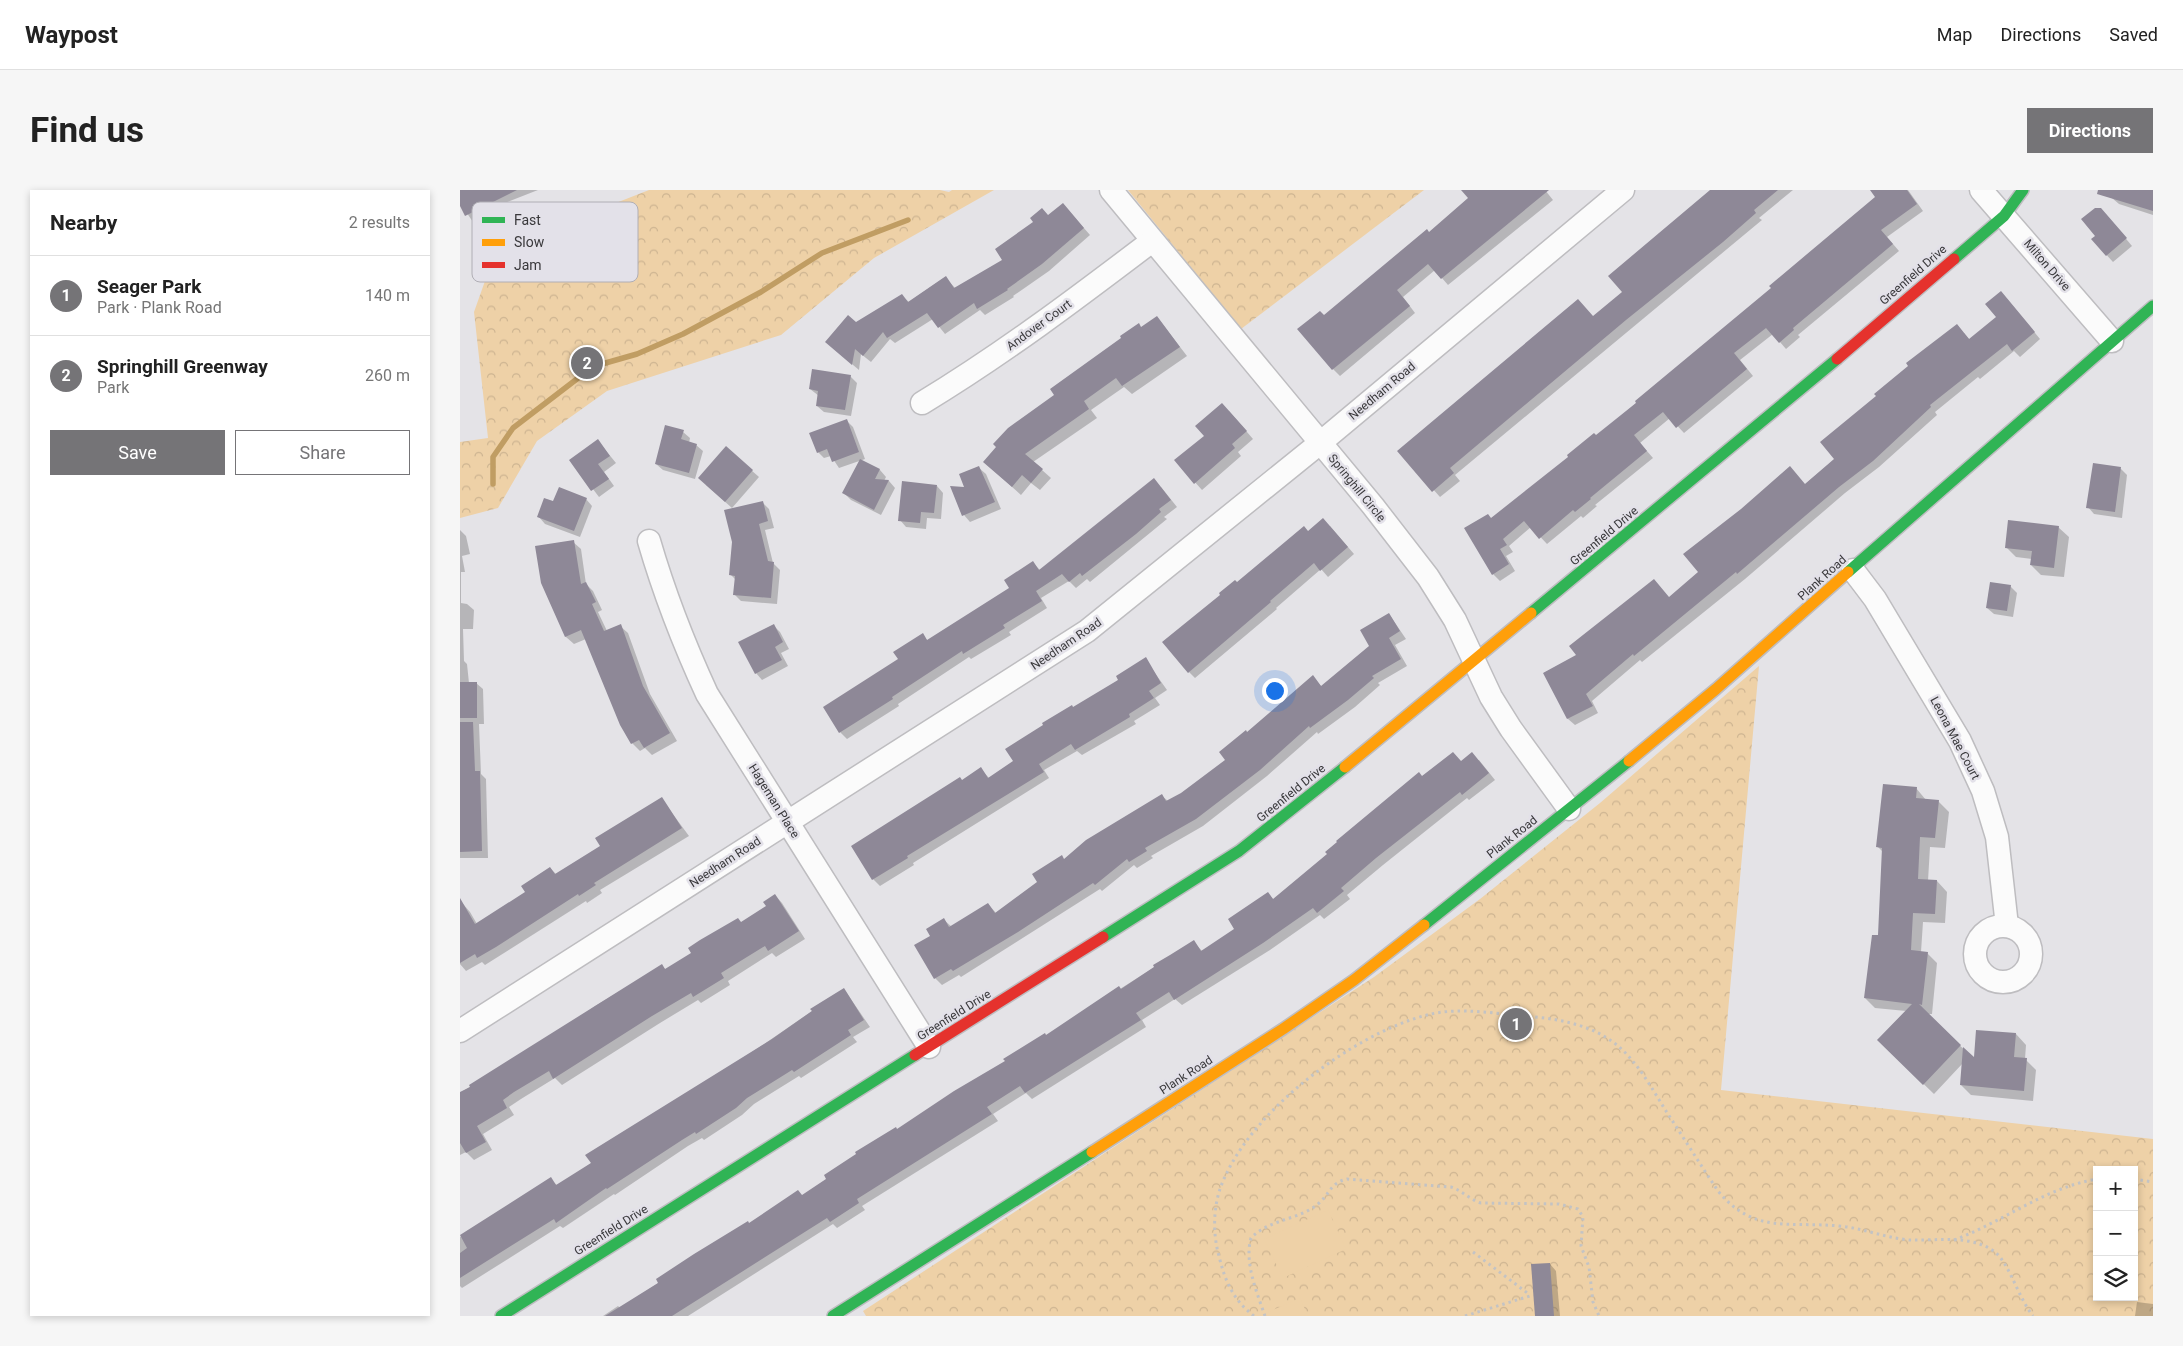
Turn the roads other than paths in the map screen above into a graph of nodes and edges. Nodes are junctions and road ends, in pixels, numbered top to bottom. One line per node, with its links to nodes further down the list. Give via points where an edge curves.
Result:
1 (1111, 190): 6 (street, Springhill Circle)
2 (1623, 190): 10 (street, Needham Road)
3 (1981, 190): 5 (street, Milton Drive)
4 (2023, 190): 5 (street, Greenfield Drive)
5 (2004, 216): 8 (street, Milton Drive); 13 (street, Greenfield Drive, via 1768,418)
6 (1152, 241): 9 (street, Andover Court, via 1041,325 977,370); 10 (street, Springhill Circle)
7 (2153, 306): 8 (street, Plank Road)
8 (2112, 341): 12 (street, Plank Road)
9 (922, 403)
10 (1320, 443): 13 (street, Springhill Circle, via 1428,577); 15 (street, Needham Road, via 1087,631)
11 (649, 541): 15 (street, Hageman Place, via 679,634 707,694)
12 (1852, 570): 14 (street, Plank Road, via 1716,689); 16 (street, Leona Mae Court, via 1875,599 1960,741 1983,791 1997,837)
13 (1474, 661): 14 (street, Springhill Circle, via 1510,729); 18 (street, Greenfield Drive, via 1239,851)
14 (1569, 809): 20 (street, Plank Road, via 1320,1004)
15 (787, 822): 17 (street, Needham Road); 18 (street, Hageman Place)
16 (2007, 926)
17 (460, 1031)
18 (929, 1047): 19 (street, Greenfield Drive)
19 (501, 1316)
20 (833, 1316)

